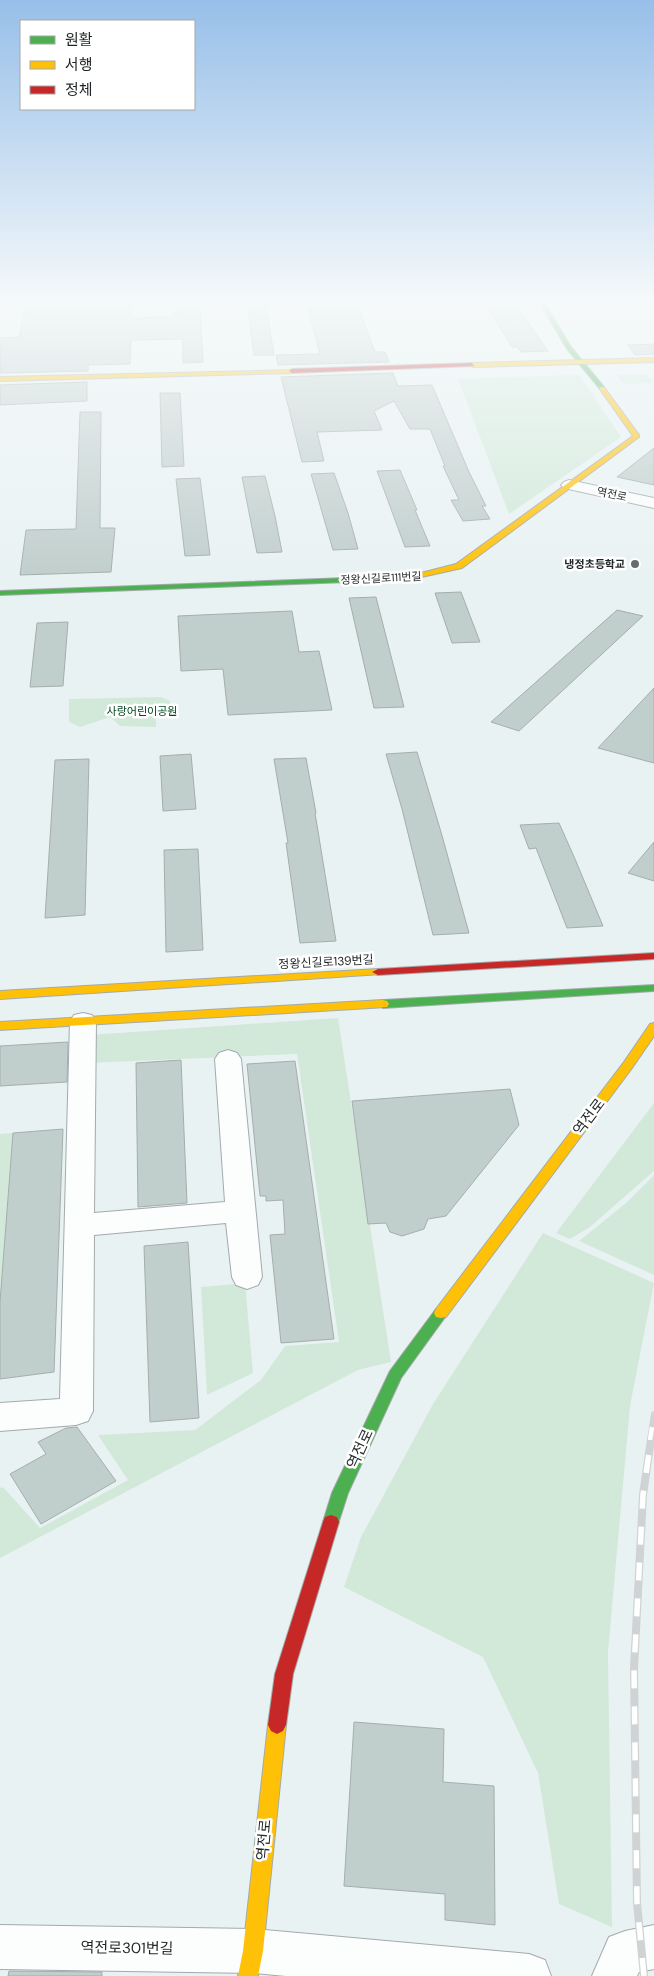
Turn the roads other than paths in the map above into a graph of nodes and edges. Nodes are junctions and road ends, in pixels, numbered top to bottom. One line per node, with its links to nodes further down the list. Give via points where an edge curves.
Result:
1 (604, 392): 2 (street, 정왕신길로111번길, via 636,436)
2 (569, 485): 3 (street, 역전로); 4 (street, 정왕신길로111번길, via 459,566 436,574)
3 (654, 503)
4 (0, 593)
5 (654, 956): 7 (street, 정왕신길로139번길)
6 (654, 988): 8 (street)
7 (0, 996)
8 (83, 1021): 9 (street); 13 (street)
9 (0, 1026)
10 (654, 1026): 18 (street, 역전로, via 395,1375 340,1493 284,1674 267,1806)
11 (228, 1060): 12 (street)
12 (240, 1211): 13 (street); 14 (street)
13 (80, 1225): 15 (street, via 76,1411)
14 (247, 1277)
15 (0, 1417)
16 (0, 1946): 18 (street, 역전로301번길)
17 (654, 1948): 20 (street, via 625,1953)
18 (254, 1968): 19 (street, 역전로301번길)
19 (528, 1976)
20 (614, 1976)

